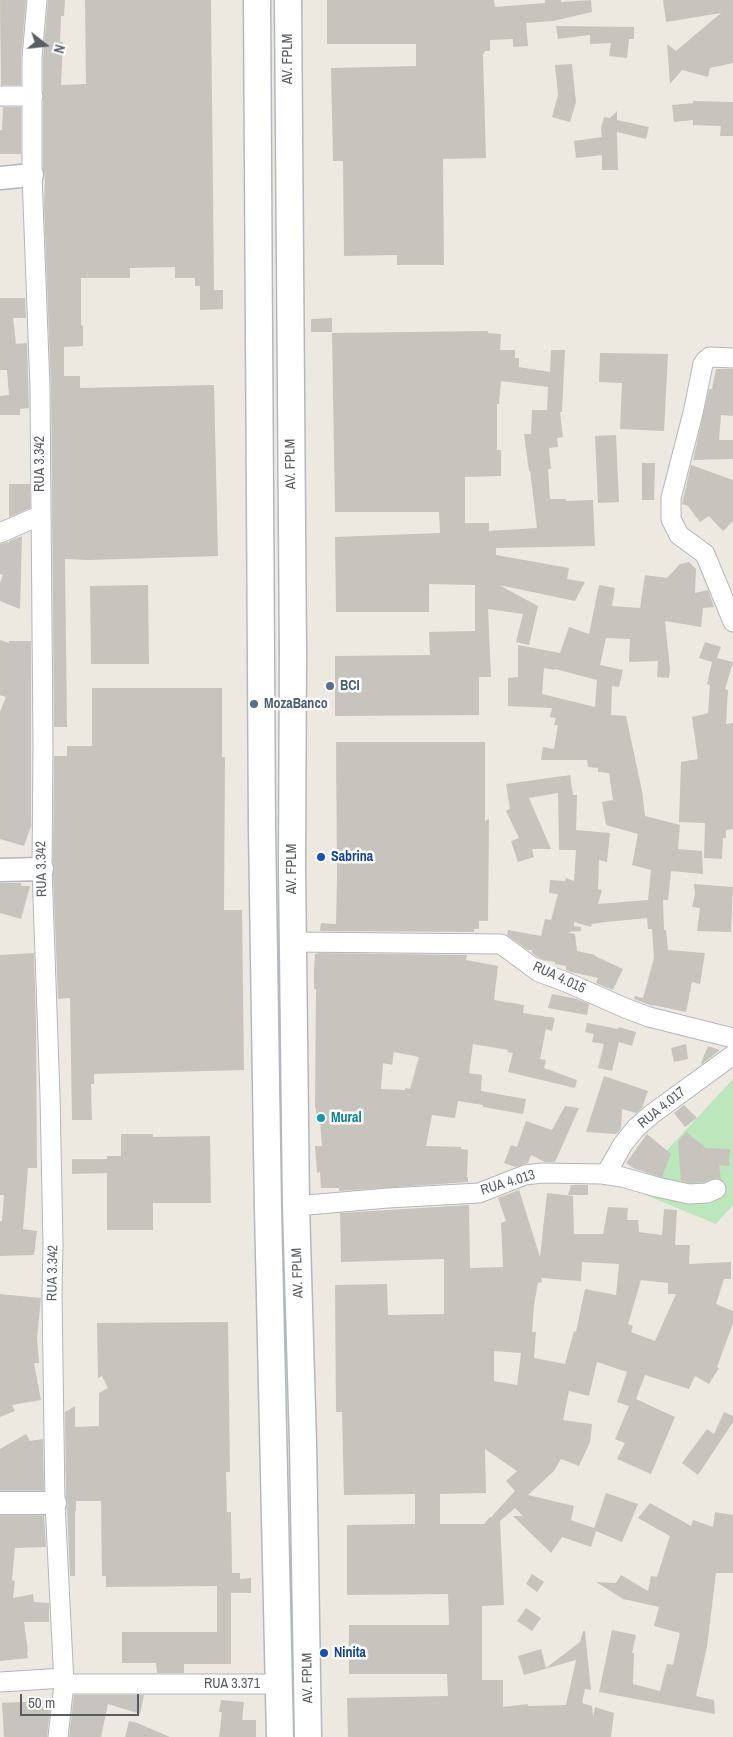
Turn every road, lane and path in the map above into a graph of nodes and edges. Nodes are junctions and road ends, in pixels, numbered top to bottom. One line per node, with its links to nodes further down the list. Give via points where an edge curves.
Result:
1 (37, 0): 5 (street, RUA 3.342)
2 (257, 0): 12 (main road, AV. FPLM)
3 (288, 0): 11 (main road, AV. FPLM)
4 (0, 96): 5 (street)
5 (32, 96): 6 (street, RUA 3.342)
6 (32, 175): 7 (street); 9 (street, RUA 3.342)
7 (0, 178)
8 (733, 358): 13 (street, via 710,357 703,364 671,498 671,519 679,535 705,554)
9 (41, 515): 10 (street); 14 (street, RUA 3.342)
10 (0, 533)
11 (292, 596): 12 (main road); 16 (main road, AV. FPLM)
12 (261, 598): 26 (main road, AV. FPLM, via 268,1209)
13 (733, 622)
14 (42, 869): 15 (street); 23 (street, RUA 3.342, via 54,1244)
15 (0, 870)
16 (294, 942): 17 (street, RUA 4.015, via 501,944 539,972 625,1008); 21 (main road, AV. FPLM)
17 (733, 1038)
18 (733, 1055): 19 (street, RUA 4.017, via 636,1128)
19 (606, 1174): 20 (street, RUA 4.013, via 689,1194 707,1193); 21 (street, RUA 4.013, via 542,1173 525,1175 479,1194)
20 (716, 1188)
21 (296, 1206): 29 (main road, AV. FPLM)
22 (0, 1503): 23 (street)
23 (55, 1504): 24 (street, RUA 3.342)
24 (64, 1681): 25 (street, RUA 3.371); 26 (street, RUA 3.371); 27 (street, RUA 3.342)
25 (0, 1682)
26 (280, 1684): 28 (main road, AV. FPLM)
27 (58, 1737)
28 (280, 1737)
29 (308, 1737)

